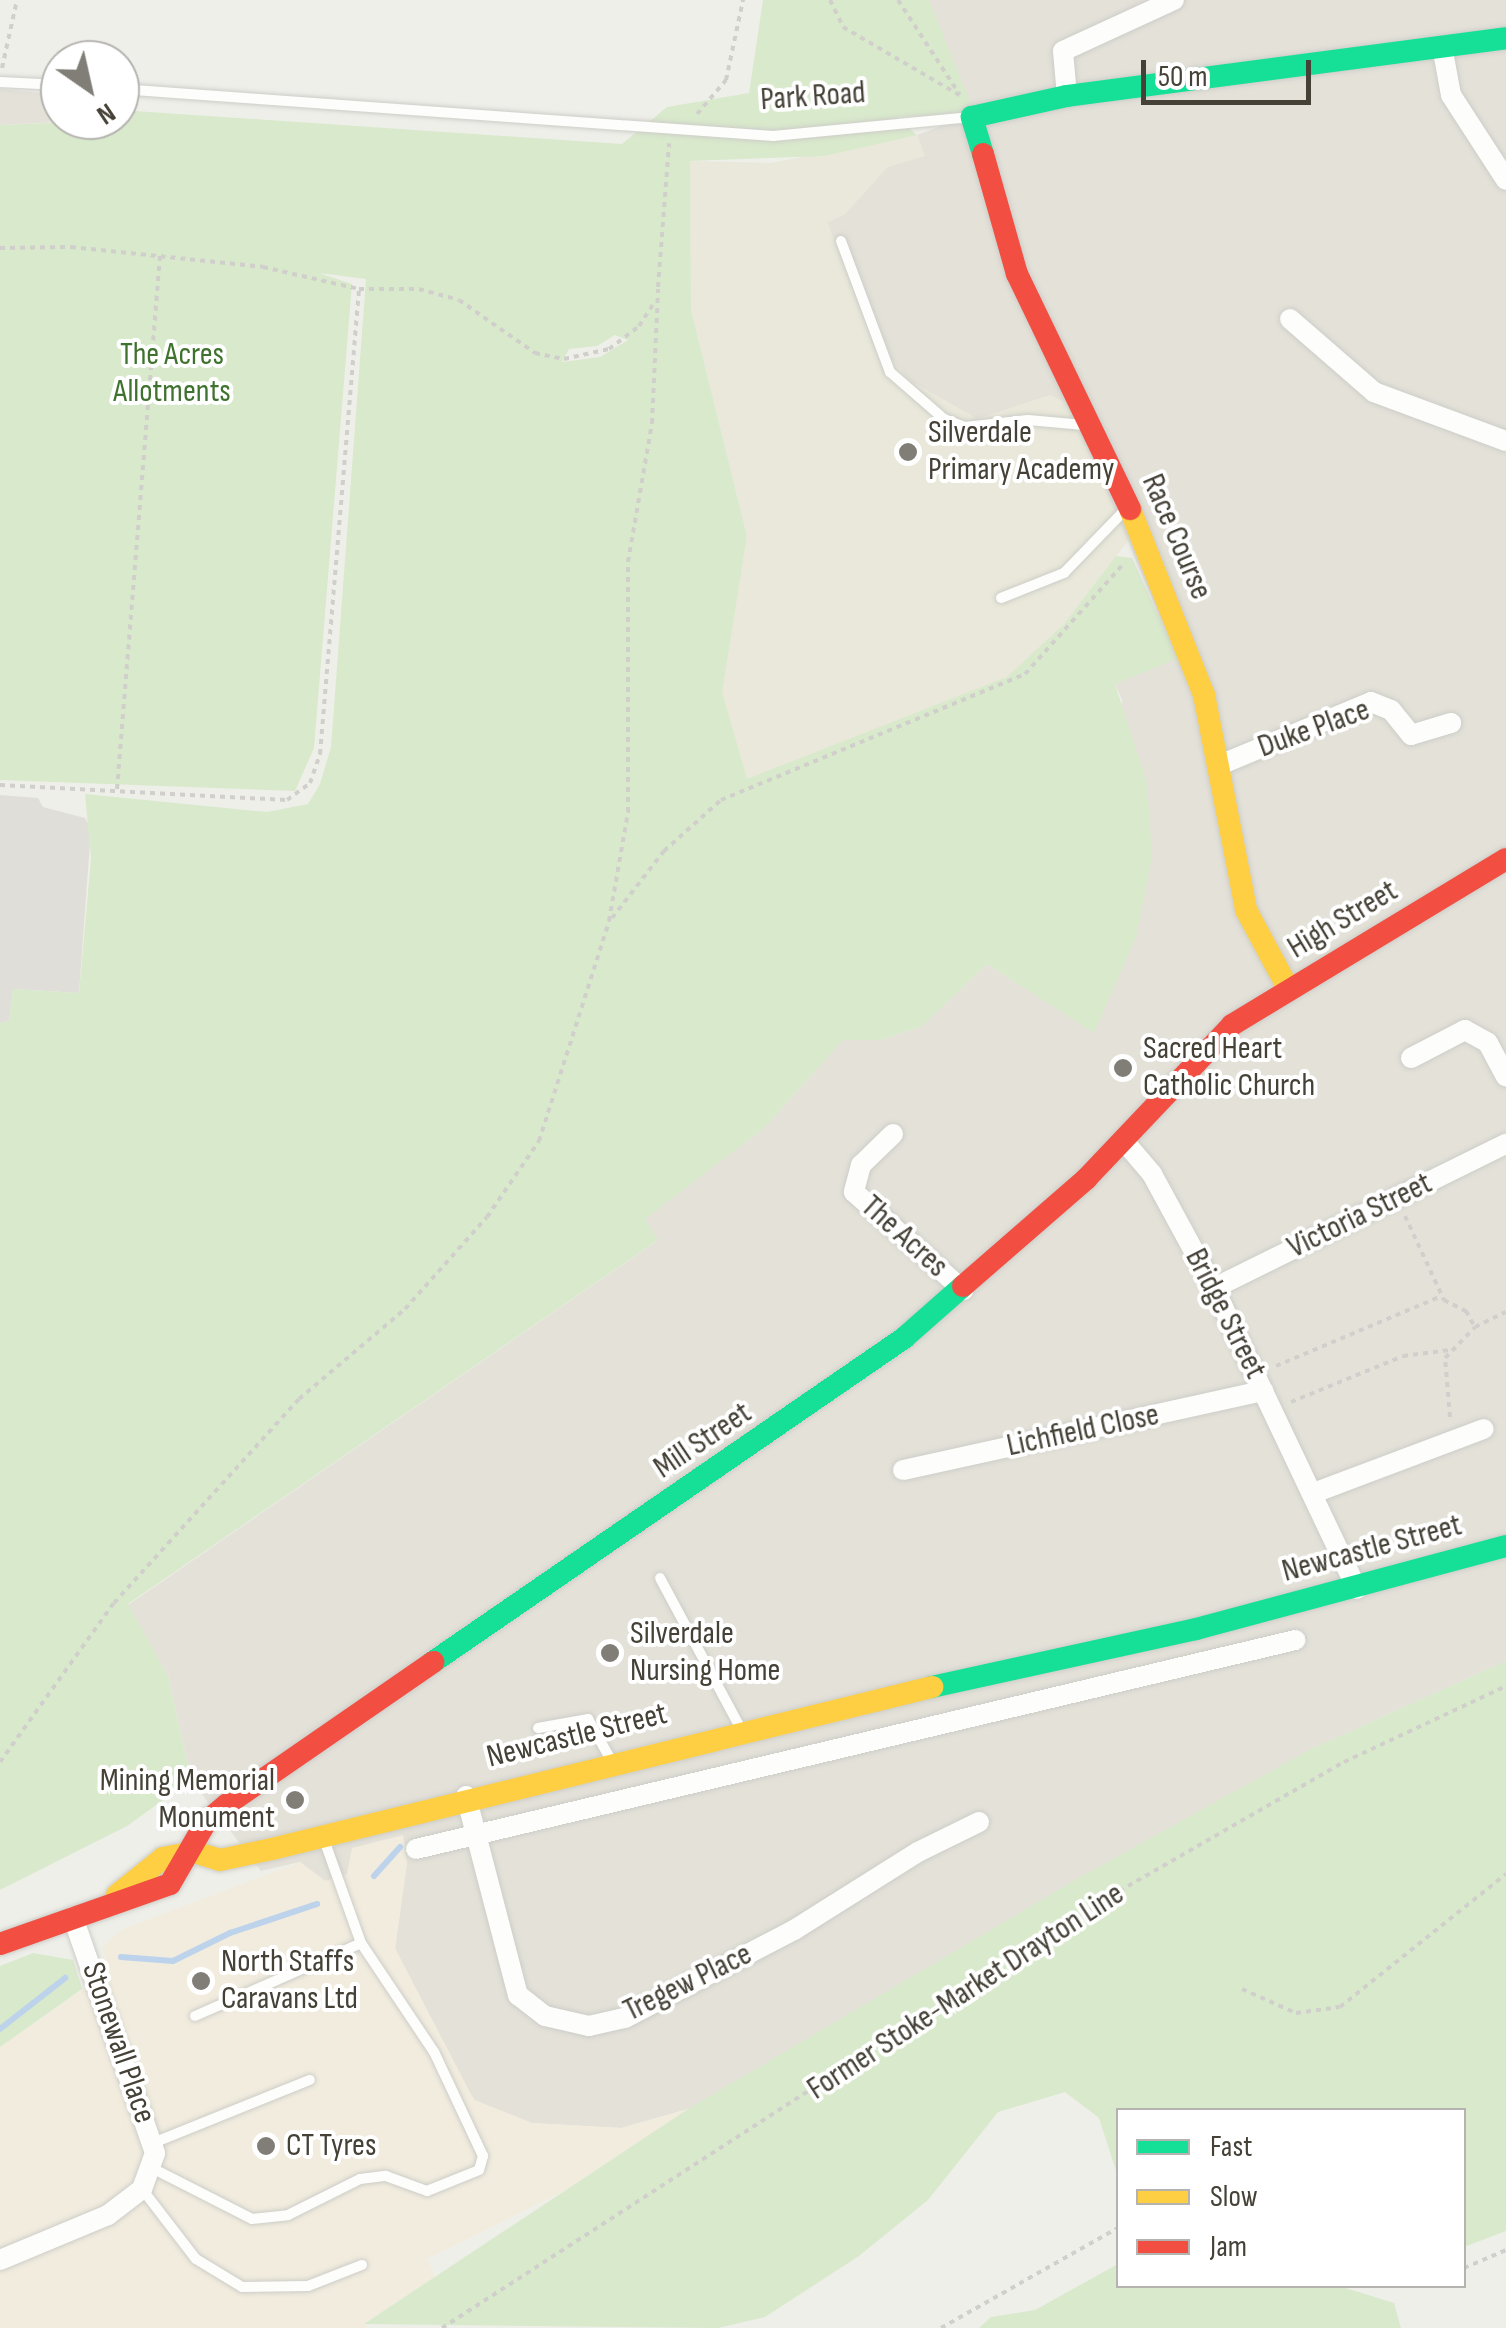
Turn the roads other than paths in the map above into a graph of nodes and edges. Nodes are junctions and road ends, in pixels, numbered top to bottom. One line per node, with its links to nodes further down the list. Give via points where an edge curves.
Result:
1 (1174, 0): 7 (street, via 1063,51)
2 (1506, 38): 3 (street, Park Road)
3 (1442, 46): 7 (street, Park Road); 9 (street, via 1452,95)
4 (0, 79): 5 (lane)
5 (40, 83)
6 (140, 90): 8 (lane, Park Road, via 773,136)
7 (1067, 96): 8 (street, Park Road)
8 (972, 117): 12 (street, Race Course, via 1018,274)
9 (1506, 180)
10 (842, 241): 12 (lane, via 890,372 944,419 964,428 1028,420)
11 (1290, 319): 13 (street, via 1374,392)
12 (1090, 425): 14 (street, Race Course)
13 (1506, 441)
14 (1129, 506): 15 (lane, via 1077,564); 17 (street, Race Course, via 1204,695)
15 (1000, 598)
16 (1452, 724): 17 (street, Duke Place, via 1411,734 1391,710 1372,702)
17 (1222, 764): 19 (street, Race Course, via 1246,910)
18 (1506, 859): 19 (street, High Street)
19 (1289, 990): 20 (street, High Street)
20 (1216, 1038): 24 (street, Mill Street)
21 (1411, 1058): 22 (street, via 1465,1030 1488,1043)
22 (1506, 1077)
23 (893, 1134): 27 (street, The Acres, via 861,1164 854,1192)
24 (1124, 1141): 26 (street, Bridge Street, via 1152,1174); 27 (street, Mill Street)
25 (1506, 1144): 26 (street, Victoria Street)
26 (1214, 1288): 28 (street, Bridge Street)
27 (963, 1290): 48 (street, Mill Street, via 853,1377 226,1805 206,1822)
28 (1260, 1384): 30 (street, Lichfield Close); 31 (street, Bridge Street)
29 (1484, 1429): 31 (street)
30 (903, 1470)
31 (1316, 1492): 34 (street, Bridge Street)
32 (1506, 1546): 34 (street, Newcastle Street)
33 (660, 1578): 41 (lane)
34 (1357, 1589): 35 (street, Newcastle Street)
35 (1196, 1629): 37 (street); 38 (street, Newcastle Street)
36 (1295, 1640): 37 (street)
37 (1199, 1661): 39 (street)
38 (978, 1676): 39 (street); 41 (street, Newcastle Street)
39 (985, 1710): 45 (street)
40 (538, 1728): 42 (lane, via 588,1719)
41 (742, 1730): 42 (street, Newcastle Street)
42 (612, 1761): 43 (street, Newcastle Street)
43 (466, 1796): 45 (street, Tregew Place); 46 (street, Newcastle Street)
44 (979, 1822): 45 (street, Tregew Place, via 794,1930 625,2018 589,2026 545,2016 518,1995)
45 (475, 1833): 47 (street)
46 (323, 1834): 48 (street, Newcastle Street, via 220,1860); 50 (lane)
47 (416, 1849)
48 (194, 1852): 49 (street, via 163,1858 109,1903)
49 (73, 1918): 51 (street); 54 (street, Stonewall Place)
50 (360, 1943): 52 (lane); 55 (lane, via 434,2052 483,2156 479,2170 427,2191 386,2176 360,2179 288,2215 252,2219)
51 (0, 1944)
52 (195, 2016)
53 (310, 2080): 54 (lane)
54 (153, 2143): 55 (street, Stonewall Place)
55 (150, 2167): 56 (street, Stonewall Place)
56 (142, 2189): 57 (street, via 108,2215); 58 (lane, via 196,2259 242,2288 308,2286)
57 (0, 2260)
58 (362, 2265)

